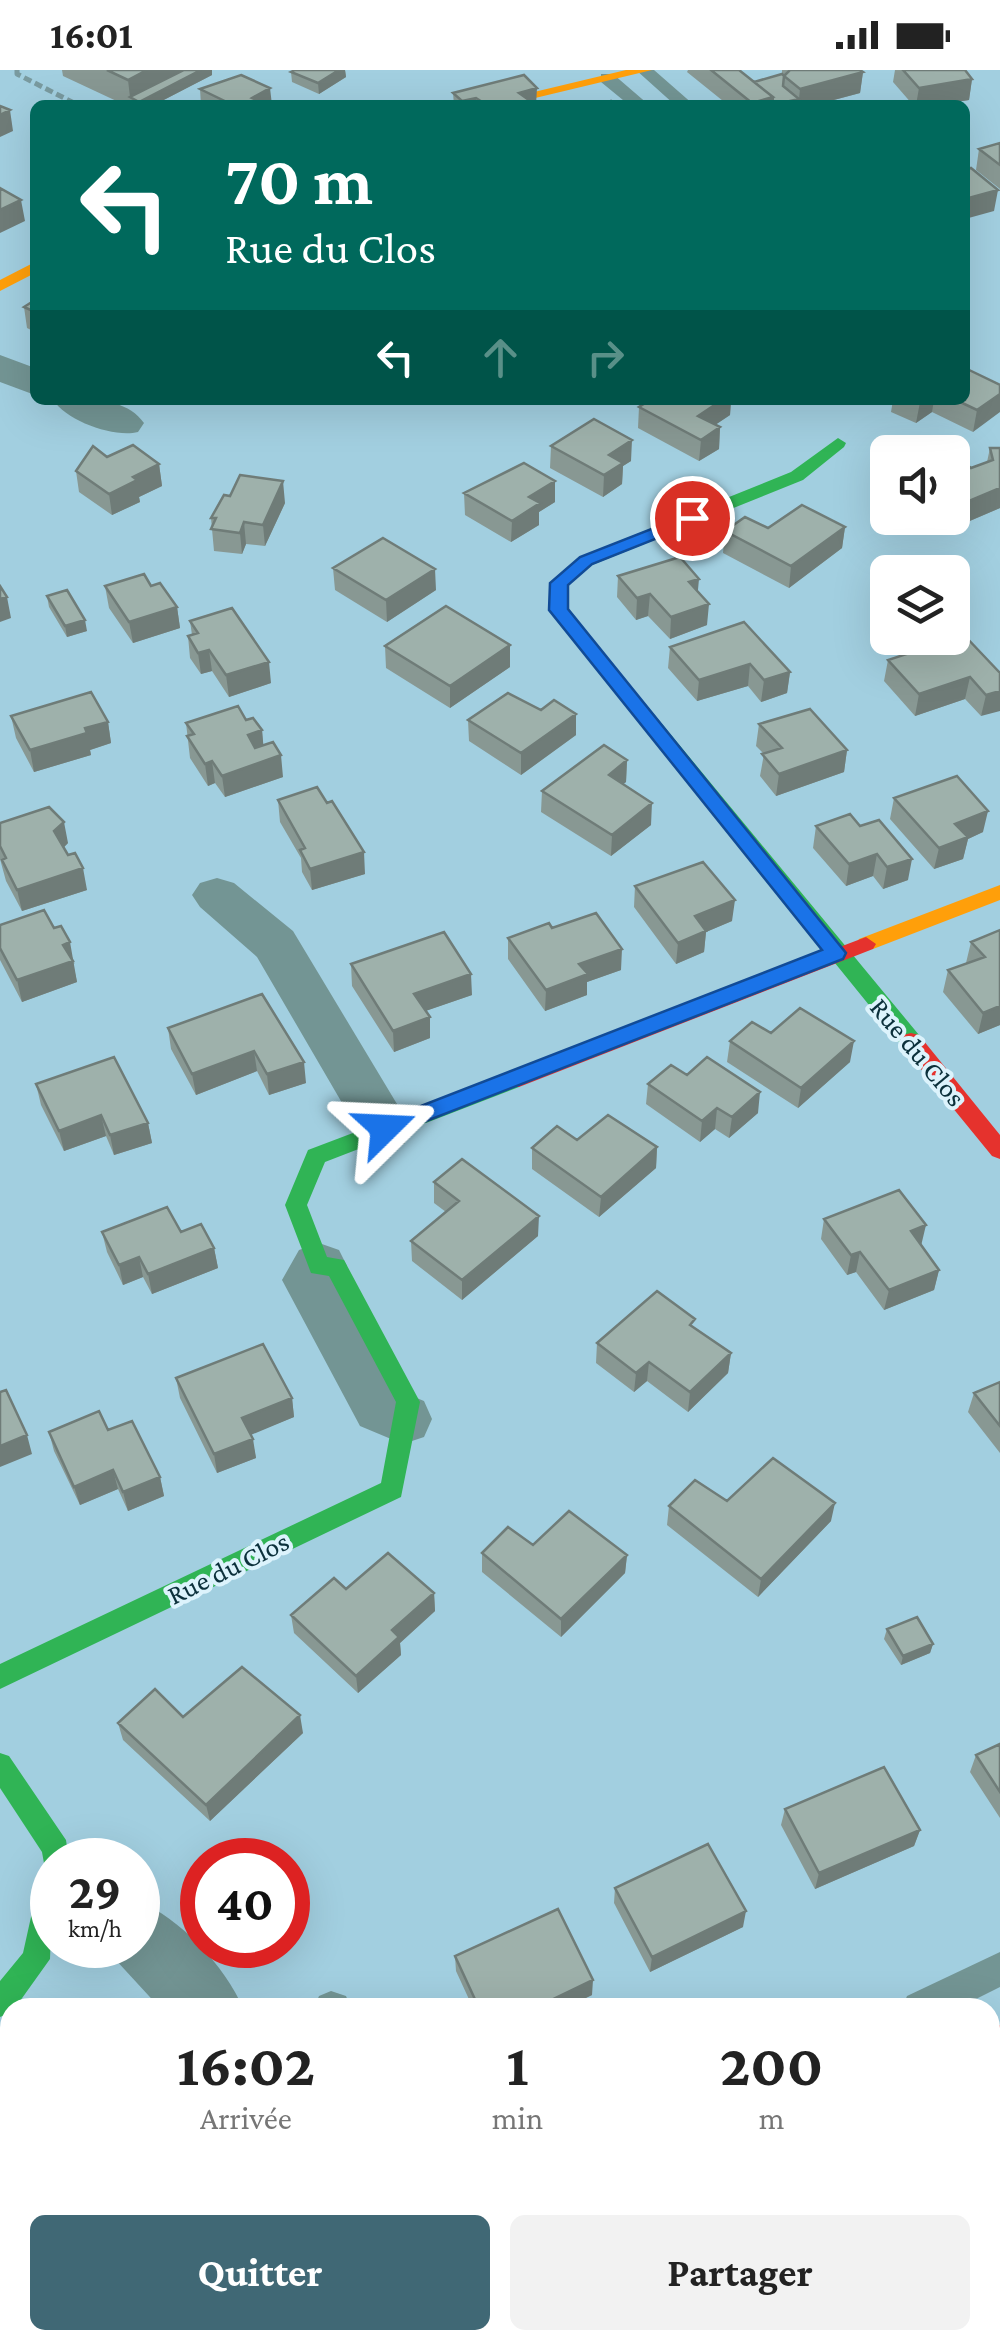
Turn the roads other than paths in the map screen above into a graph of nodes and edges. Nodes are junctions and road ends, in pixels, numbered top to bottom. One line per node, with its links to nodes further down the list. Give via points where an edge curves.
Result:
1 (644, 70): 2 (street); 5 (lane)
2 (607, 78): 3 (street); 4 (lane)
3 (509, 100)
4 (634, 100)
5 (678, 100)
6 (30, 270): 7 (street)
7 (0, 286)
8 (0, 367): 9 (street)
9 (30, 381)
10 (84, 405): 11 (street)
11 (124, 423)
12 (838, 443): 15 (street, Rue du Clos, via 797,476 586,560 559,583 558,610)
13 (1000, 892): 15 (street, Rue du Clos)
14 (217, 895): 16 (street, via 275,944)
15 (836, 953): 16 (street, Rue du Clos); 17 (street, Rue du Clos)
16 (385, 1128): 18 (street, Rue du Clos, via 316,1156 296,1205)
17 (1000, 1150)
18 (320, 1266): 19 (street, Rue du Clos, via 310,1280 345,1345 381,1409)
19 (404, 1419): 20 (street, Rue du Clos, via 392,1489)
20 (0, 1677)
21 (0, 1765): 22 (street)
22 (49, 1838)
23 (30, 1920): 24 (street)
24 (11, 1939)
25 (160, 1957): 29 (street)
26 (30, 1966): 28 (street)
27 (1000, 1970): 30 (lane)
28 (4, 1998)
29 (199, 1998)
30 (940, 1998)

